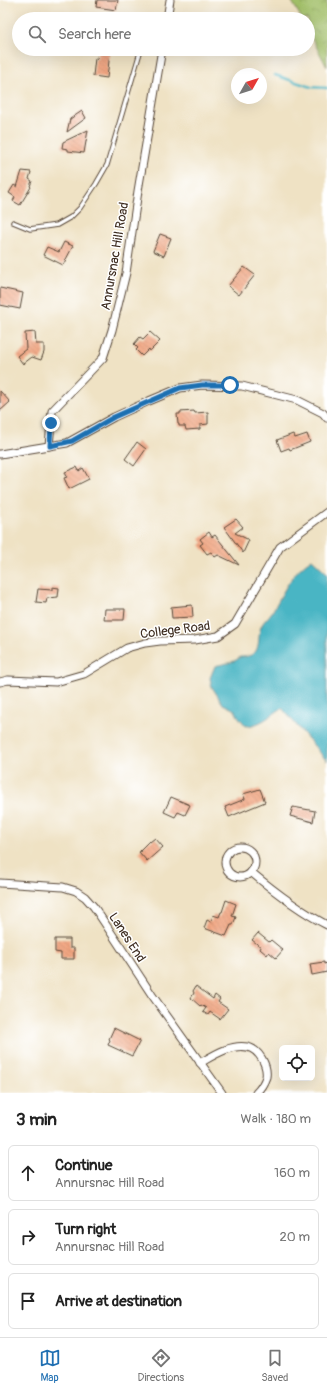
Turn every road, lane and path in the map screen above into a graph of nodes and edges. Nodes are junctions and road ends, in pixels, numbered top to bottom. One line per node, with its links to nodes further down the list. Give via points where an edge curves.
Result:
1 (170, 0): 2 (street)
2 (169, 12)
3 (139, 56): 5 (lane, via 107,165 80,208 71,217 57,224 30,229)
4 (161, 56): 7 (street, Annursnac Hill Road, via 126,273 112,330 102,358 52,411)
5 (13, 222)
6 (327, 418): 7 (street, via 323,413 297,400 242,386 202,385 180,388 114,417 72,441)
7 (50, 446): 8 (street)
8 (0, 454)
9 (327, 512): 10 (street, College Road, via 280,547 235,624 218,636 195,640 160,641 127,648 84,674 56,682)
10 (0, 682)
11 (251, 872): 11 (street, via 255,859 250,850 236,847 228,852 225,865 229,872 242,877); 13 (street, via 278,894)
12 (0, 883): 14 (street, Lanes End, via 63,887 76,890 85,897)
13 (327, 925)
14 (200, 1063): 15 (street, Lanes End); 16 (street, via 236,1047 253,1049 264,1064 266,1076)
15 (222, 1093)
16 (256, 1093)

